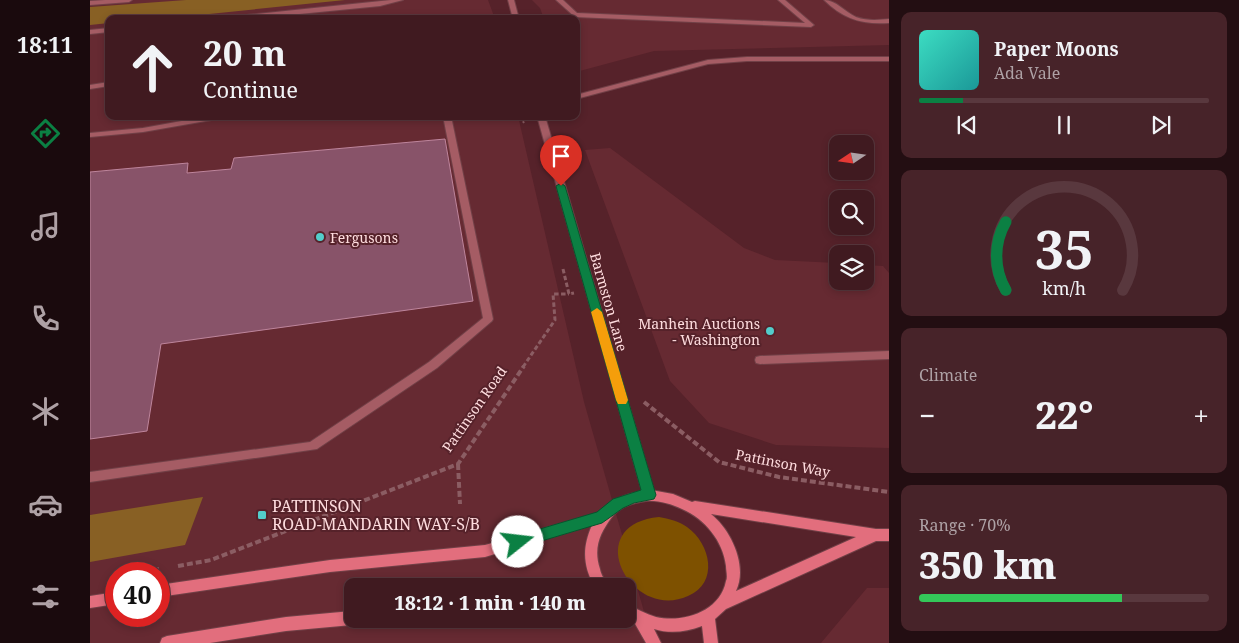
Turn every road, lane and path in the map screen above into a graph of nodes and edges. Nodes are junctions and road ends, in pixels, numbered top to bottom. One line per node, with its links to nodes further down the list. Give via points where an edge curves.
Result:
1 (129, 0): 7 (street)
2 (400, 0): 8 (street)
3 (511, 0): 9 (street)
4 (559, 0): 10 (street)
5 (781, 0): 11 (street, via 811,24)
6 (827, 0): 12 (street, via 848,16 861,21)
7 (90, 3)
8 (268, 15)
9 (515, 15)
10 (574, 15)
11 (580, 16)
12 (889, 21)
13 (105, 30): 14 (street)
14 (90, 32)
15 (889, 59): 18 (street, via 708,62)
16 (105, 85): 17 (street)
17 (90, 87)
18 (580, 96)
19 (200, 120): 22 (street)
20 (448, 120): 28 (street, via 488,319 433,365 313,446)
21 (541, 120): 30 (street, Barmston Lane)
22 (90, 135)
23 (569, 294): 27 (path, Pattinson Road, via 553,294 555,320)
24 (889, 355): 25 (street)
25 (760, 360)
26 (640, 392): 29 (path, Pattinson Way, via 644,402 719,462 779,477)
27 (458, 464): 31 (path); 35 (path, Pattinson Road, via 211,560)
28 (90, 477)
29 (889, 492)
30 (649, 495): 32 (street, via 673,498); 33 (street, via 618,503)
31 (460, 504)
32 (693, 506): 34 (street); 40 (street, via 716,525 731,550 733,583)
33 (602, 517): 36 (street, via 590,542 591,565); 37 (street, via 485,552 330,566)
34 (882, 535): 40 (street)
35 (175, 566)
36 (597, 578)
37 (170, 590)
38 (105, 600): 39 (street)
39 (90, 602)
40 (724, 604): 42 (street)
41 (636, 617): 44 (street)
42 (708, 618): 44 (street, via 685,626 658,625); 47 (street)
43 (344, 619): 45 (street, via 286,624)
44 (640, 620): 46 (street)
45 (167, 643)
46 (654, 643)
47 (710, 643)

